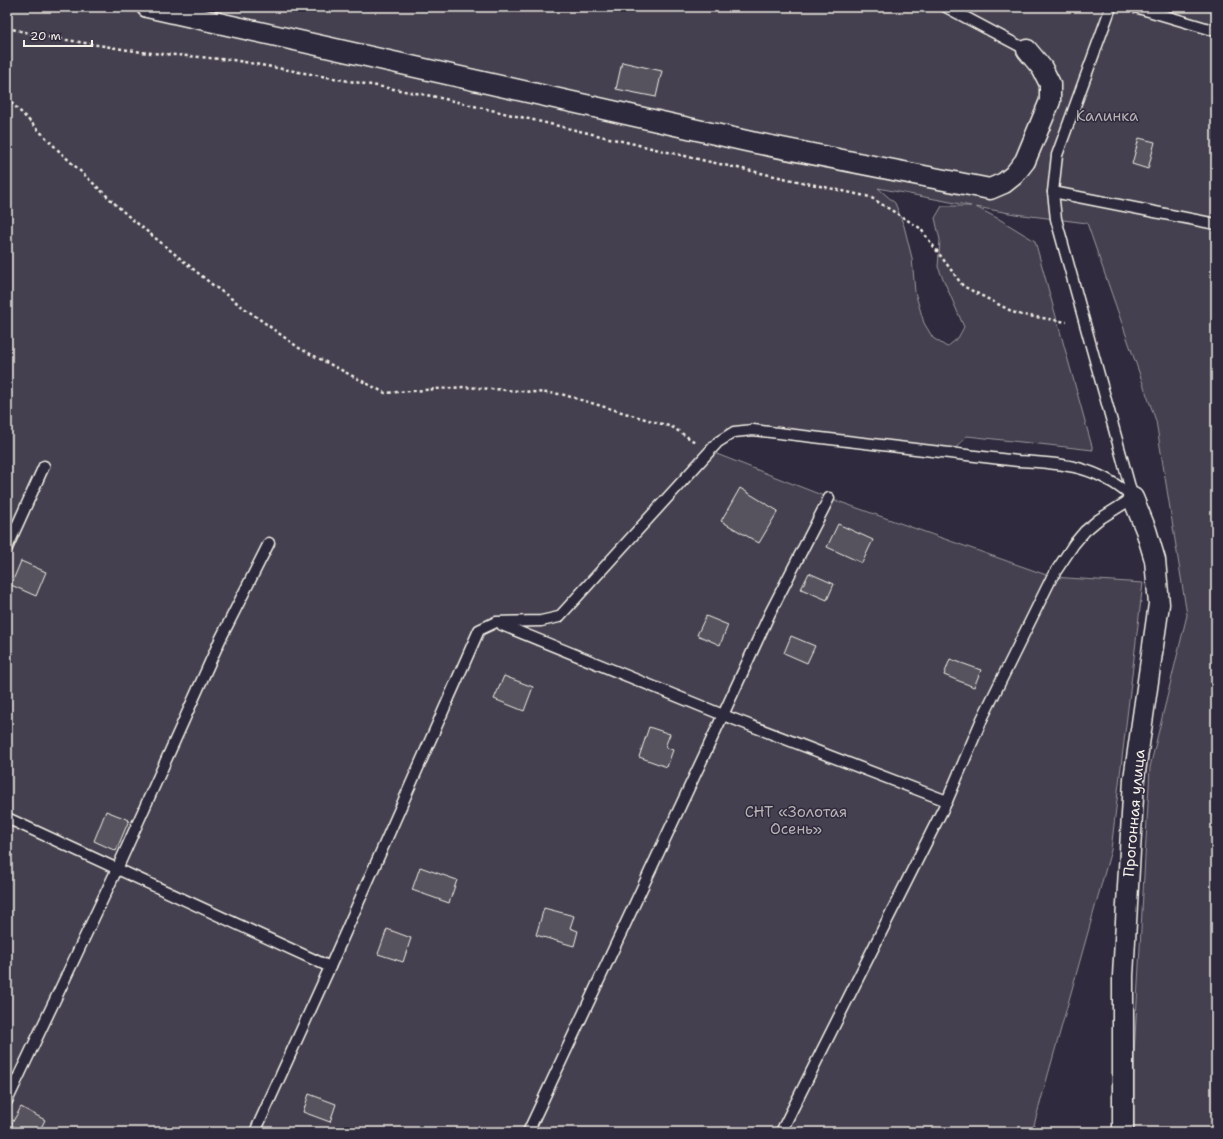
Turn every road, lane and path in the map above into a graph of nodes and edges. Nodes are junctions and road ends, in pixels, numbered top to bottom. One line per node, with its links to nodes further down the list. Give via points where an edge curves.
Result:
1 (147, 7): 7 (street, via 751,142 990,189 1004,183 1025,161 1050,101 1050,84 1042,68)
2 (946, 7): 7 (lane)
3 (1111, 7): 9 (lane, via 1057,155)
4 (1136, 7): 6 (lane)
5 (7, 28): 11 (path, via 141,52 233,60 432,96 870,197 920,228 963,286 1017,314)
6 (1216, 31)
7 (1027, 50)
8 (7, 98): 12 (path, via 127,215 214,286 299,348 385,393 464,387 561,394 672,427)
9 (1053, 192): 10 (lane); 11 (lane, via 1056,219)
10 (1216, 224)
11 (1085, 325): 15 (lane)
12 (709, 451): 15 (lane, via 734,432 753,430 1018,461 1052,462 1075,466 1097,474 1122,488); 18 (lane, via 559,617 542,621)
13 (44, 466): 17 (lane)
14 (829, 498): 19 (lane, via 770,613)
15 (1133, 498): 20 (lane, via 1086,531 1052,577 982,719); 28 (street, Прогонная улица, via 1155,560 1159,604 1134,780 1123,976)
16 (269, 543): 22 (lane, via 220,640)
17 (7, 548)
18 (496, 622): 19 (lane); 23 (lane, via 479,630)
19 (724, 715): 20 (lane); 26 (lane)
20 (947, 801): 27 (lane)
21 (7, 818): 22 (lane)
22 (117, 869): 23 (lane); 24 (lane)
23 (330, 967): 25 (lane)
24 (7, 1101)
25 (255, 1132)
26 (528, 1132)
27 (781, 1132)
28 (1123, 1132)

